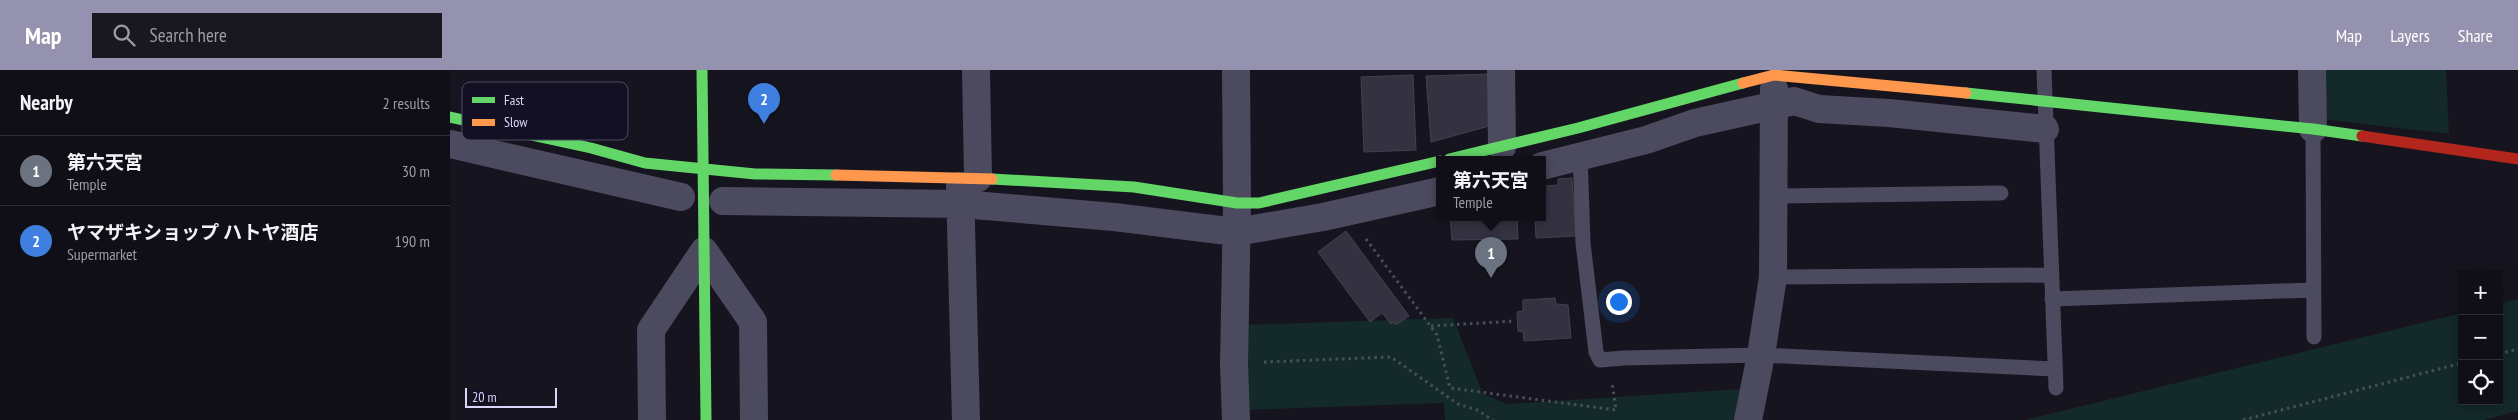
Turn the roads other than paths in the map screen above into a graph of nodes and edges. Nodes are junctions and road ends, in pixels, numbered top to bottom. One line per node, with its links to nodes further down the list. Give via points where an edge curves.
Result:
1 (702, 70): 21 (street)
2 (976, 70): 22 (street)
3 (1236, 70): 28 (street)
4 (1501, 70): 15 (street)
5 (2044, 70): 8 (lane)
6 (2312, 70): 12 (street)
7 (1774, 73): 8 (street); 9 (street); 10 (street)
8 (2044, 100): 11 (lane); 12 (street)
9 (1773, 107): 11 (street, via 1794,101 1819,109); 17 (street, via 1695,123); 25 (street)
10 (1578, 128): 15 (street); 17 (lane)
11 (2045, 129): 32 (lane)
12 (2313, 129): 18 (street); 34 (lane)
13 (555, 140): 21 (street, via 645,163)
14 (450, 144): 26 (street)
15 (1502, 147): 16 (street)
16 (1462, 156)
17 (1580, 158): 20 (street); 37 (lane, via 1583,243 1596,352 1600,360)
18 (2518, 159)
19 (1436, 162): 28 (street, via 1259,203)
20 (1546, 165)
21 (703, 170): 22 (street); 31 (street)
22 (969, 178): 28 (street, via 1134,187); 29 (street)
23 (1436, 192): 30 (street)
24 (2001, 193): 25 (lane)
25 (1772, 196): 33 (street)
26 (681, 197)
27 (723, 201): 29 (street)
28 (1237, 203): 30 (street)
29 (962, 204): 30 (street, via 1114,217); 43 (street)
30 (1236, 232): 44 (street)
31 (704, 251): 40 (street, via 651,330); 41 (street); 42 (street, via 753,322)
32 (2050, 275): 33 (lane); 35 (lane)
33 (1773, 277): 37 (street)
34 (2313, 290): 35 (lane); 36 (lane)
35 (2052, 299): 38 (lane)
36 (2314, 337)
37 (1761, 355): 38 (lane); 45 (street)
38 (2054, 369): 39 (lane)
39 (2056, 388)
40 (652, 420)
41 (706, 420)
42 (754, 420)
43 (966, 420)
44 (1236, 420)
45 (1748, 420)

